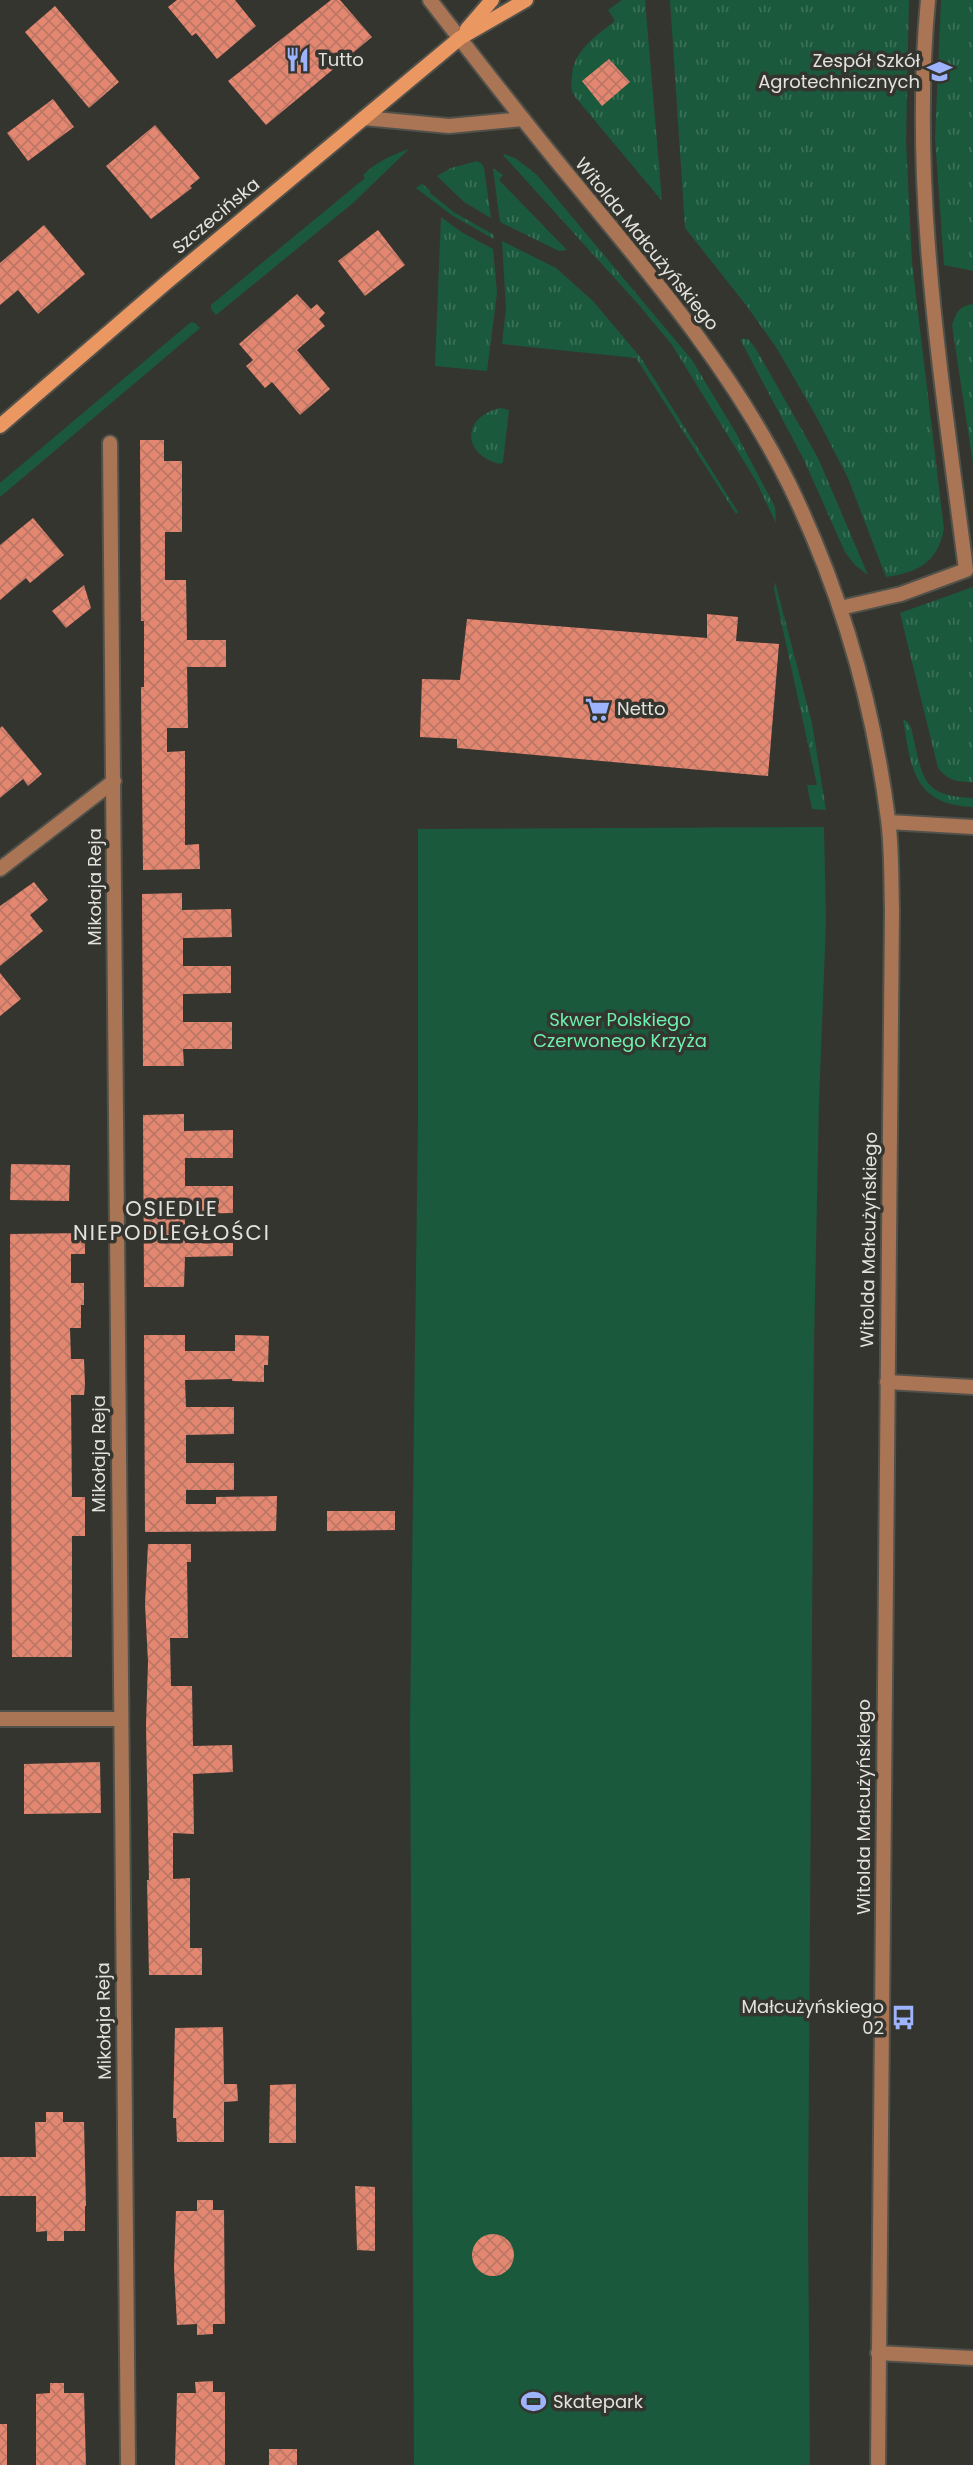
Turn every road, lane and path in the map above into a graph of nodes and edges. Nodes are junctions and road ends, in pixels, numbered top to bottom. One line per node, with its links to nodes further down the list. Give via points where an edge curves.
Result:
1 (430, 0): 5 (street, Witolda Małcużyńskiego)
2 (492, 0): 5 (street, Szczecińska)
3 (526, 0): 5 (street, Szczecińska)
4 (928, 0): 10 (street, via 921,131 928,262 966,569 901,594)
5 (460, 38): 6 (street, Szczecińska); 7 (street, Witolda Małcużyńskiego)
6 (364, 118): 7 (street, via 449,126); 8 (street, Szczecińska)
7 (523, 119): 10 (street, Witolda Małcużyńskiego, via 680,310 742,402 787,481)
8 (0, 426)
9 (110, 443): 11 (street, Mikołaja Reja)
10 (840, 608): 12 (street, Witolda Małcużyńskiego, via 871,716)
11 (114, 781): 14 (street); 17 (street, Mikołaja Reja)
12 (889, 822): 13 (street); 15 (street, Witolda Małcużyńskiego)
13 (973, 827)
14 (0, 869)
15 (887, 1382): 16 (street); 19 (street, Witolda Małcużyńskiego)
16 (973, 1387)
17 (120, 1718): 18 (street); 21 (street, Mikołaja Reja)
18 (0, 1719)
19 (878, 2353): 20 (street); 22 (street, Witolda Małcużyńskiego)
20 (973, 2358)
21 (128, 2465)
22 (878, 2465)

